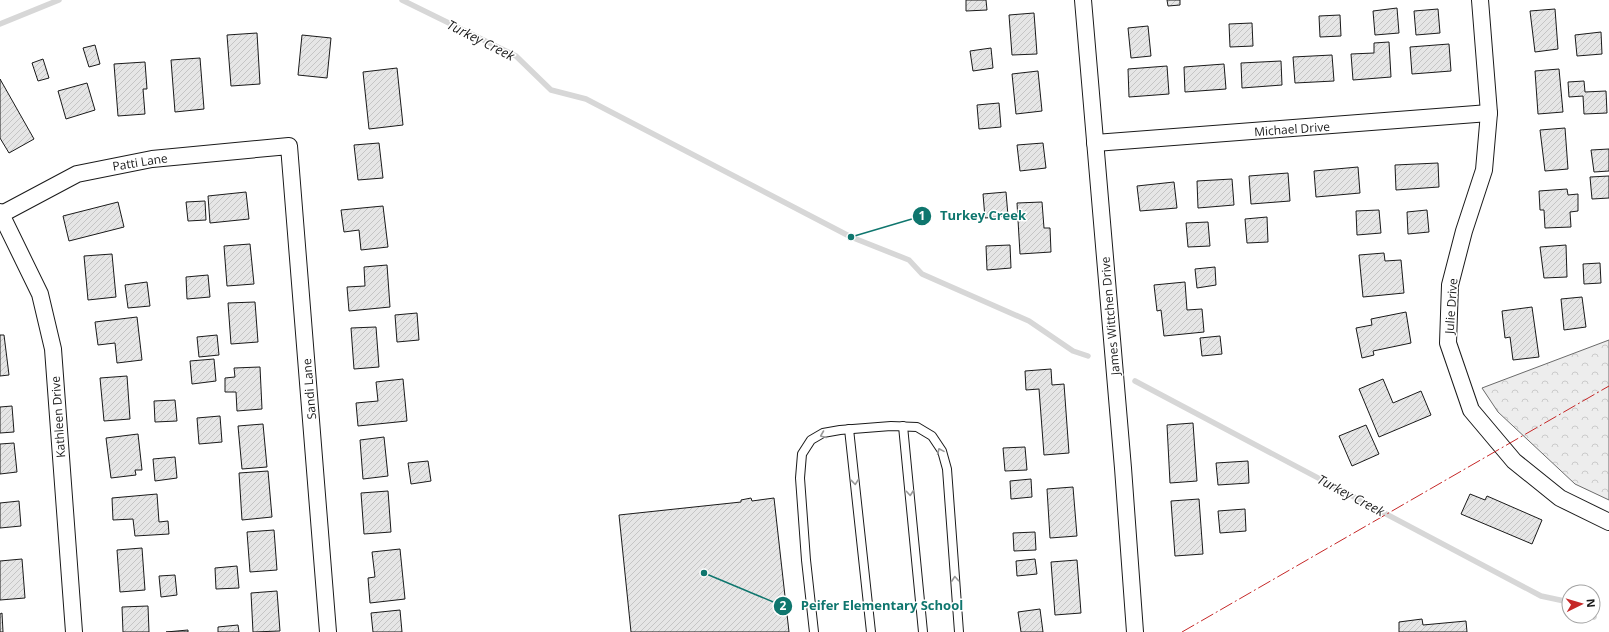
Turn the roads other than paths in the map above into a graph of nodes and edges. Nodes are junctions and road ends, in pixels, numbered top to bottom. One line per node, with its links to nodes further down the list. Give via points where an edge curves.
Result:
1 (1083, 0): 4 (street, James Wittchen Drive)
2 (1480, 0): 3 (street, Julie Drive)
3 (1489, 113): 4 (street, Michael Drive); 9 (street, Julie Drive, via 1484,170 1450,285 1448,343 1471,410 1514,461 1560,498)
4 (1095, 143): 16 (street, James Wittchen Drive)
5 (289, 146): 6 (street, Patti Lane, via 152,159 77,174); 11 (street, Sandi Lane)
6 (0, 214): 10 (street, Kathleen Drive, via 40,294 53,349)
7 (903, 426): 8 (lane); 14 (lane, one-way to 14); 15 (lane, one-way to 7, via 947,469 942,451 932,436 917,428)
8 (849, 429): 12 (lane, one-way to 12, via 823,433 811,440 802,454 800,478); 13 (lane, one-way to 13)
9 (1609, 522)
10 (74, 632)
11 (328, 632)
12 (814, 632)
13 (871, 632)
14 (923, 632)
15 (959, 632)
16 (1135, 632)

